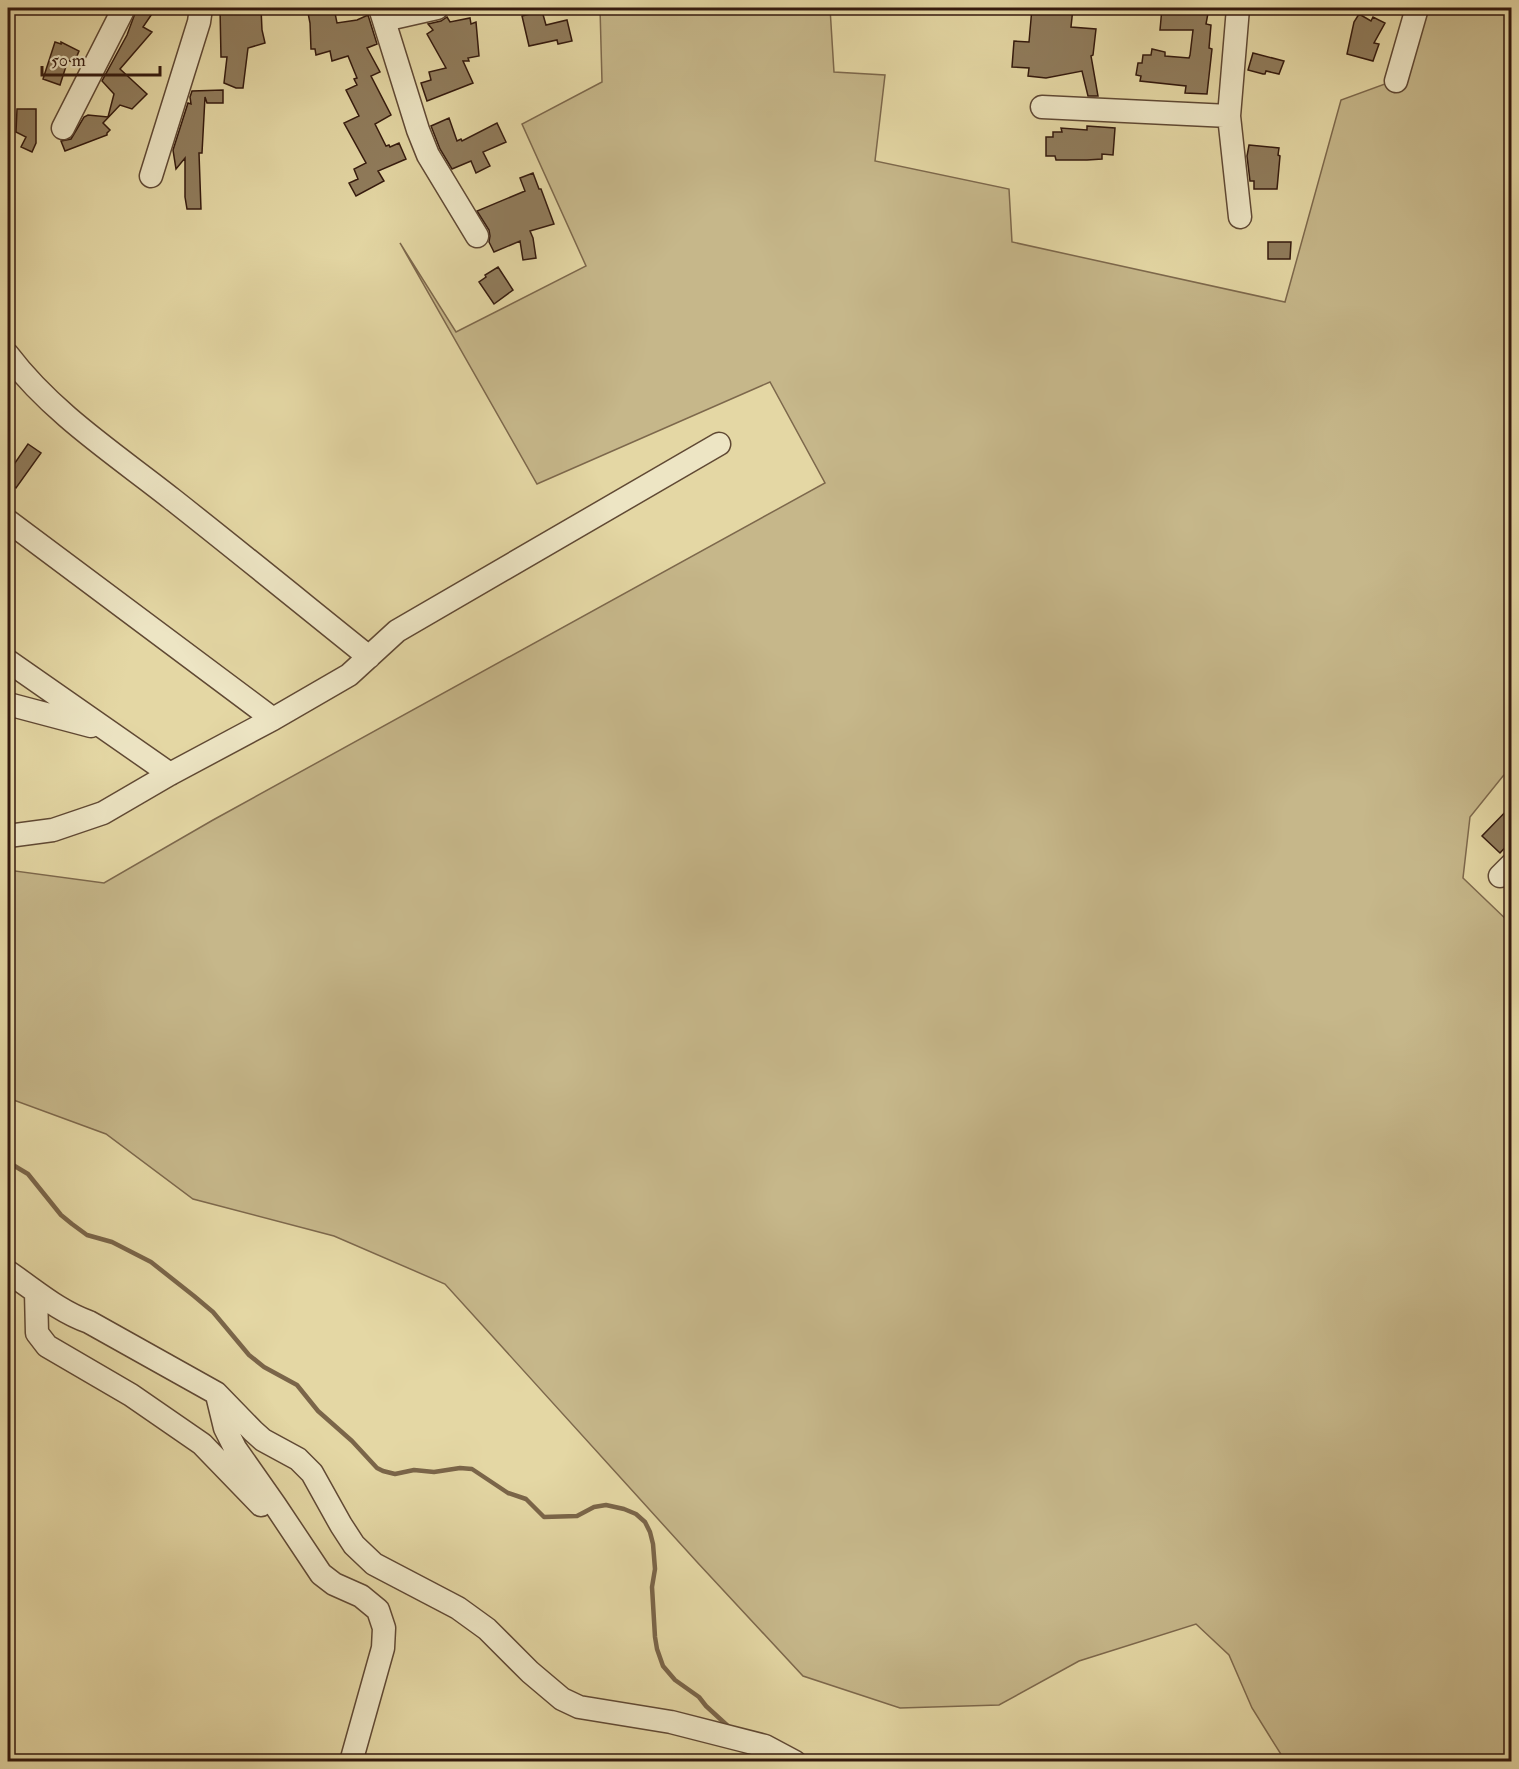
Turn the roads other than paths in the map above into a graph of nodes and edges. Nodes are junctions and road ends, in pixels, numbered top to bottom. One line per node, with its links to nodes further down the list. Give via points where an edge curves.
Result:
1 (124, 8): 10 (street)
2 (201, 8): 11 (street)
3 (438, 8): 6 (street)
4 (1238, 8): 9 (street)
5 (1417, 8): 7 (street)
6 (382, 14): 13 (street, via 428,155)
7 (1396, 81)
8 (1042, 107): 9 (street)
9 (1229, 116): 12 (street)
10 (63, 128)
11 (151, 176)
12 (1240, 217)
13 (477, 236)
14 (8, 355): 17 (street, via 47,400 87,434)
15 (719, 444): 17 (street, via 397,631)
16 (8, 521): 20 (street)
17 (369, 657): 20 (street, via 349,675)
18 (8, 661): 21 (street)
19 (8, 704): 21 (street)
20 (273, 719): 22 (street)
21 (110, 731): 22 (street)
22 (170, 774): 23 (street, via 104,813 54,830)
23 (8, 836)
24 (8, 1272): 25 (street)
25 (36, 1292): 26 (street, via 71,1316 89,1322); 27 (street, via 37,1333 47,1346 202,1444)
26 (216, 1393): 27 (street, via 235,1448); 28 (street, via 263,1440 298,1459 312,1473 354,1545 374,1564)
27 (299, 1543): 29 (street, via 321,1574)
28 (407, 1581): 29 (street); 31 (street, via 488,1629 545,1686 579,1707 671,1722 765,1746)
29 (361, 1596): 30 (street, via 378,1610 384,1628 383,1648)
30 (351, 1761)
31 (795, 1761)

